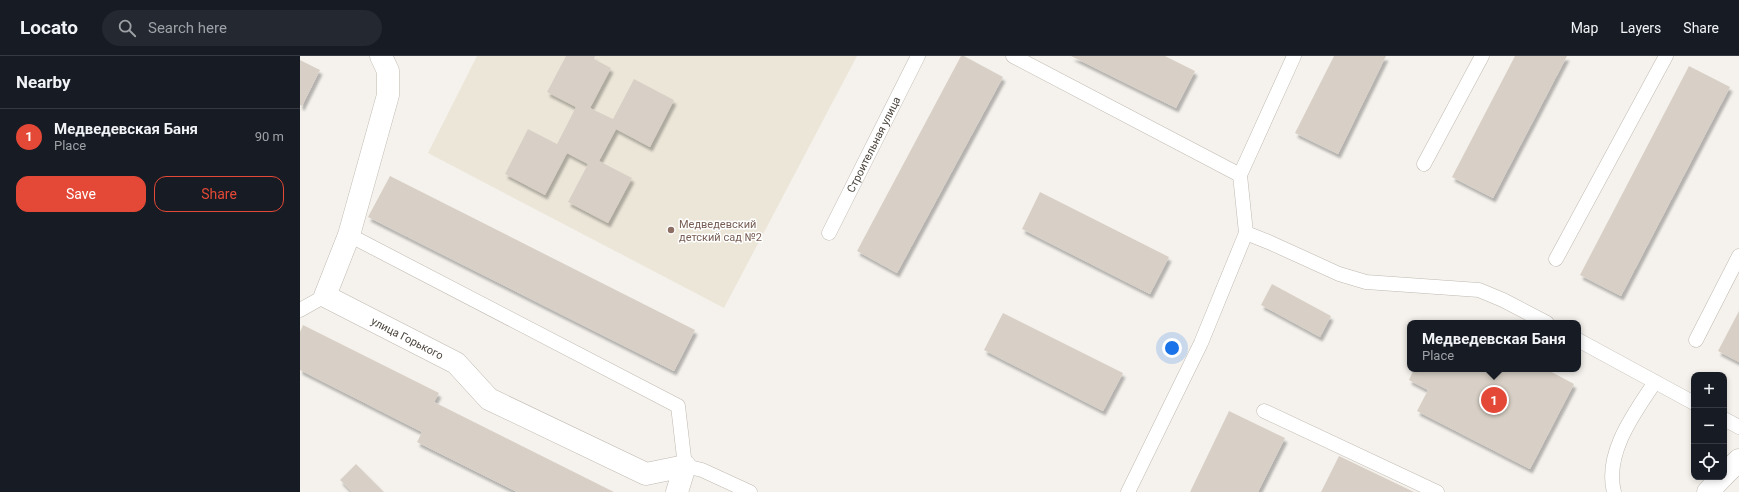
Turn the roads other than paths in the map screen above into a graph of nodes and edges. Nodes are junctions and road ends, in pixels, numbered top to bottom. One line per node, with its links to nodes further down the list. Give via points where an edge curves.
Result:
1 (381, 56): 11 (street, via 388,71 388,95)
2 (918, 56): 9 (lane, Строительная улица)
3 (1013, 56): 8 (lane)
4 (1294, 56): 8 (lane)
5 (1482, 56): 7 (lane)
6 (1666, 56): 13 (lane)
7 (1424, 164)
8 (1240, 175): 10 (lane)
9 (829, 233)
10 (1246, 233): 16 (lane, via 1339,274 1366,282 1479,290); 30 (lane, via 1201,343)
11 (349, 235): 14 (street); 25 (lane, via 678,406)
12 (1739, 256): 17 (lane)
13 (1556, 259)
14 (326, 296): 15 (lane); 25 (street, улица Горького, via 456,363 489,399 646,474)
15 (300, 310)
16 (1541, 320)
17 (1696, 340)
18 (1581, 342): 19 (lane)
19 (1655, 382): 20 (lane); 32 (lane, via 1628,422 1614,458)
20 (1691, 400)
21 (1264, 411): 31 (lane)
22 (1727, 421): 23 (lane)
23 (1739, 427)
24 (1739, 460): 26 (street)
25 (685, 466): 28 (street); 29 (lane, via 702,470)
26 (1727, 472)
27 (1719, 480): 33 (street)
28 (677, 492)
29 (750, 492)
30 (1128, 492)
31 (1437, 492)
32 (1614, 492)
33 (1708, 492)

